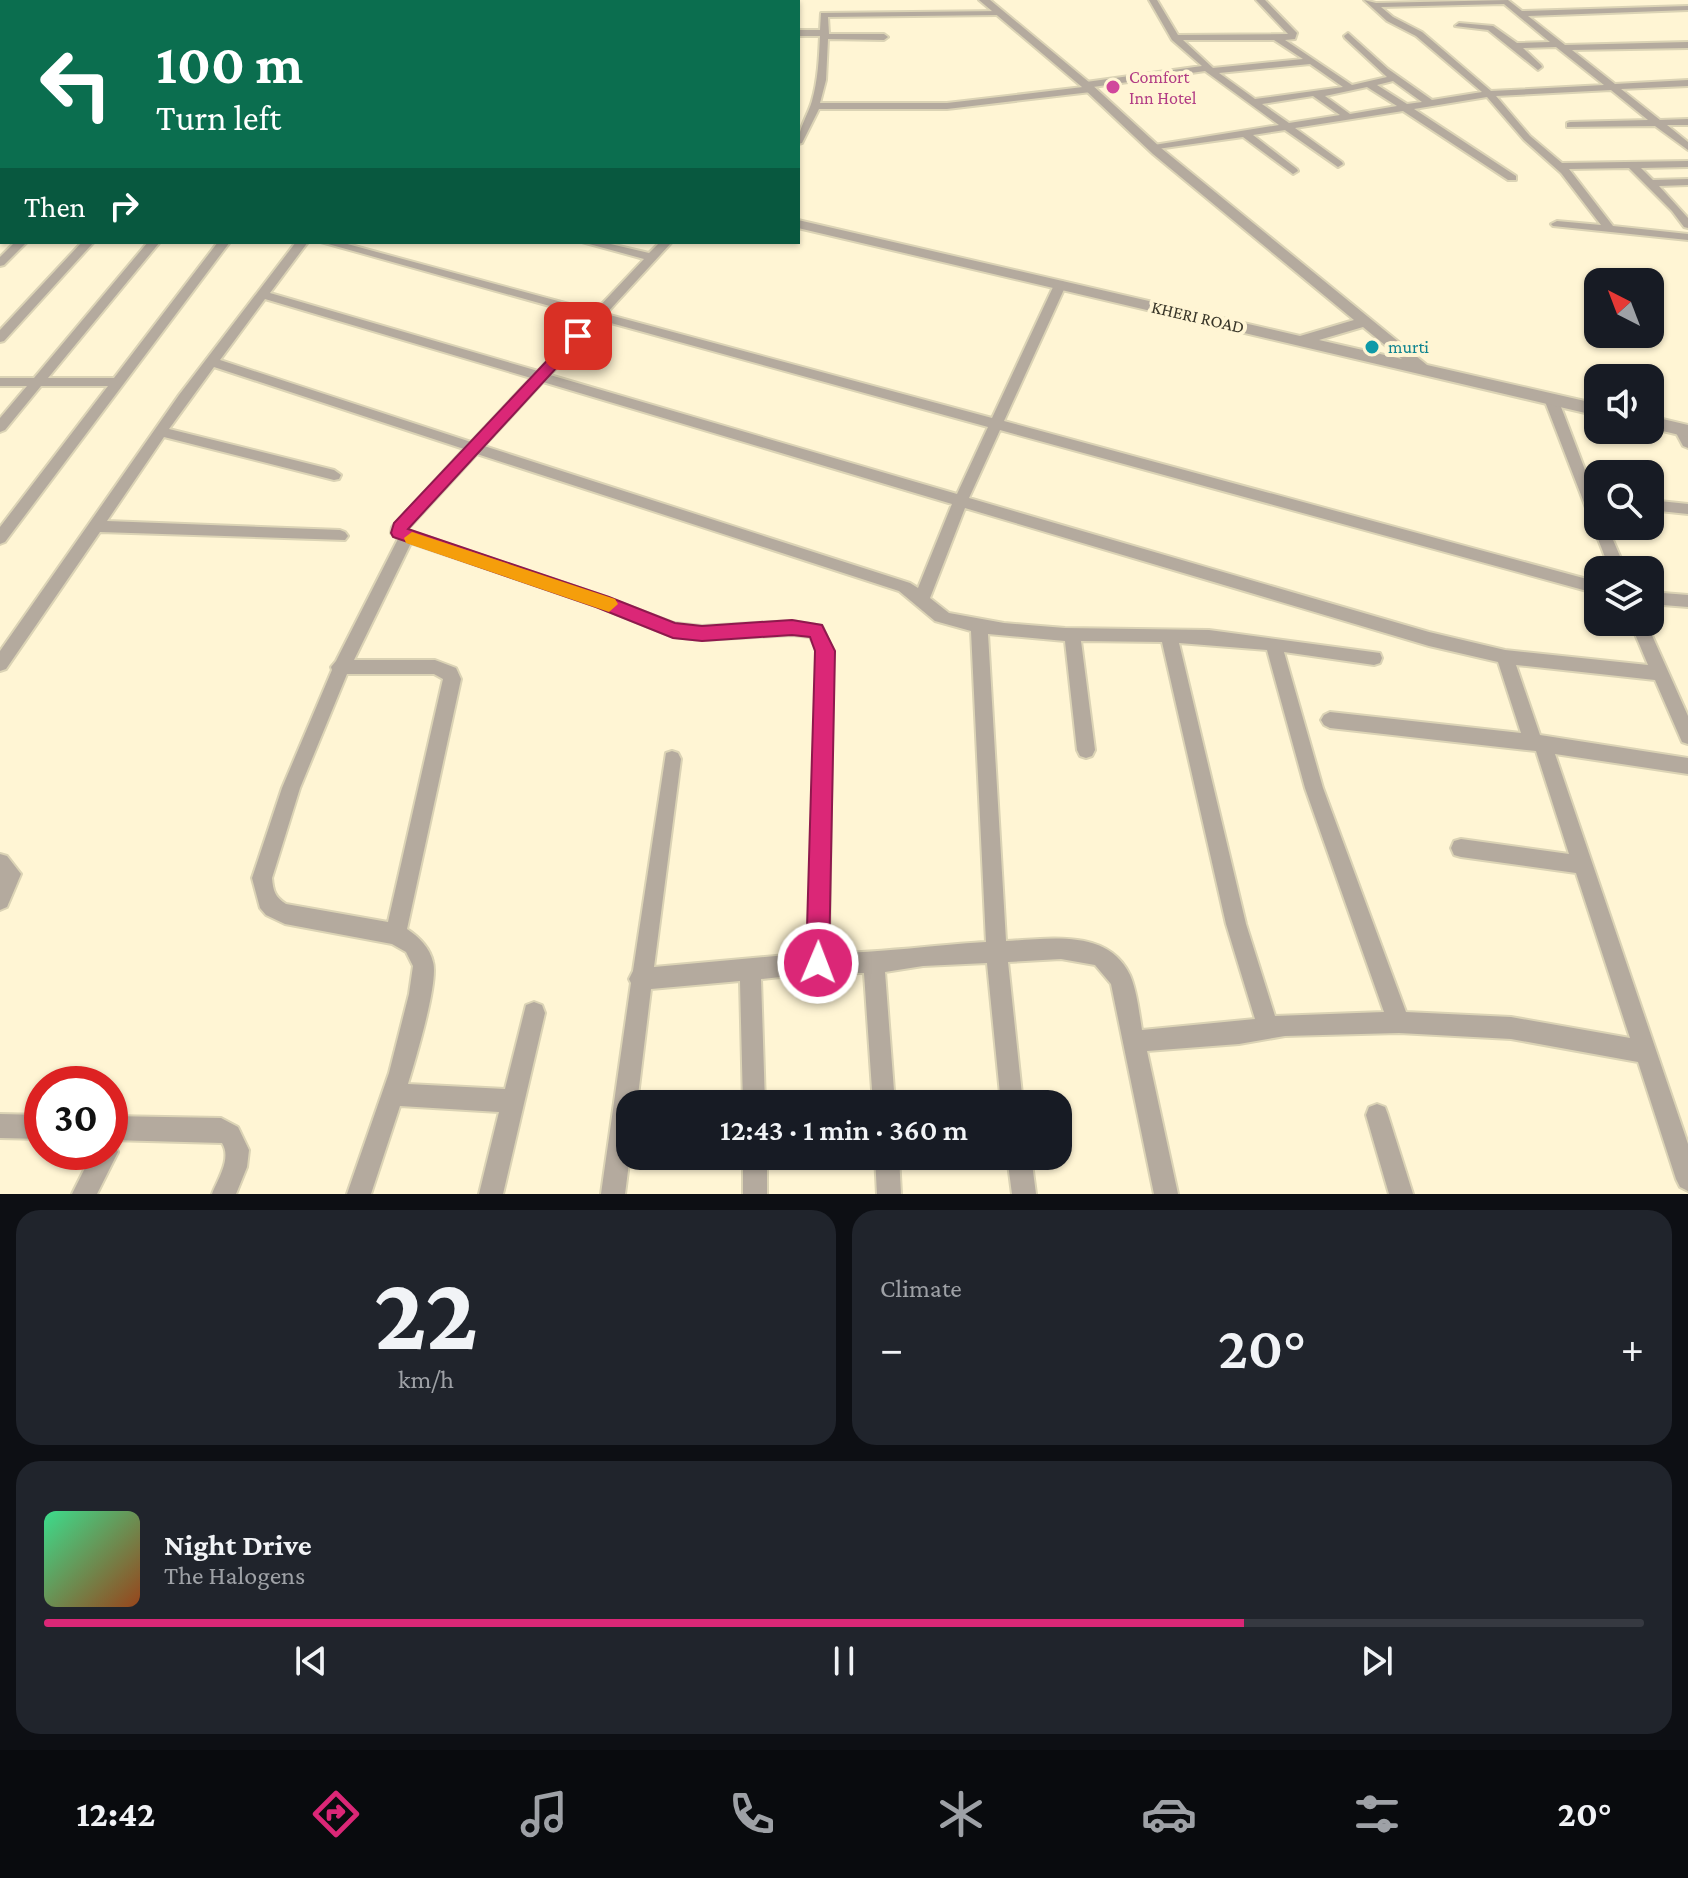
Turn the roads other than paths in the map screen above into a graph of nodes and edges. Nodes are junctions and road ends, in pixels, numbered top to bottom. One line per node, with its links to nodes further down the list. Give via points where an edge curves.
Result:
1 (984, 0): 8 (street)
2 (1153, 0): 16 (street)
3 (1260, 0): 17 (street, via 1294,35)
4 (1504, 1): 5 (street); 9 (street)
5 (1371, 3): 31 (street, via 1419,34)
6 (851, 4): 10 (street, via 828,5)
7 (1688, 8): 9 (street)
8 (999, 13): 10 (street); 29 (street)
9 (1520, 14): 20 (street)
10 (824, 15): 13 (street)
11 (1459, 26): 19 (street, via 1490,28)
12 (800, 33): 13 (street)
13 (825, 35): 15 (street); 34 (street, via 824,73)
14 (1348, 36): 24 (street)
15 (884, 37)
16 (1175, 38): 17 (street); 23 (street)
17 (1277, 38): 21 (street)
18 (1688, 45): 20 (street)
19 (1515, 46): 20 (street); 22 (street)
20 (1560, 46): 28 (street)
21 (1313, 61): 23 (street); 27 (street)
22 (1538, 67)
23 (1209, 70): 29 (street); 32 (street)
24 (1394, 78): 25 (street); 33 (street)
25 (1368, 83): 27 (street); 35 (street)
26 (1688, 83): 28 (street)
27 (1348, 86): 30 (street)
28 (1608, 86): 31 (street); 38 (street)
29 (1088, 87): 34 (street, via 947,106); 44 (street)
30 (1321, 92): 32 (street); 36 (street, via 1318,96)
31 (1489, 94): 33 (street); 48 (street)
32 (1254, 102): 40 (street)
33 (1428, 102): 35 (street)
34 (814, 106): 42 (street)
35 (1403, 107): 36 (street); 50 (street)
36 (1347, 116): 40 (street)
37 (1688, 122): 38 (street)
38 (1657, 123): 39 (street); 43 (street)
39 (1570, 125)
40 (1288, 126): 41 (street); 45 (street)
41 (1244, 133): 44 (street); 49 (street)
42 (800, 137)
43 (1688, 147)
44 (1154, 148): 71 (street)
45 (1338, 164)
46 (1688, 164): 47 (street)
47 (1632, 165): 48 (street); 52 (street)
48 (1560, 166): 56 (street)
49 (1293, 171)
50 (1512, 178)
51 (1688, 182): 52 (street)
52 (1651, 183): 55 (street)
53 (800, 224): 68 (street, KHERI ROAD)
54 (1557, 224): 56 (street)
55 (1688, 225)
56 (1610, 230): 57 (street)
57 (1688, 237)
58 (19, 244): 67 (street)
59 (86, 244): 72 (street)
60 (152, 244): 78 (street)
61 (222, 244): 79 (street)
62 (301, 244): 69 (street)
63 (334, 244): 70 (street)
64 (597, 244): 66 (street)
65 (664, 244): 66 (street)
66 (652, 257): 70 (street)
67 (0, 263)
68 (1060, 285): 73 (street, KHERI ROAD); 82 (street)
69 (265, 295): 74 (street); 76 (street)
70 (597, 315): 76 (street); 82 (street)
71 (1364, 321): 73 (street); 75 (street)
72 (0, 338)
73 (1298, 339): 75 (street, KHERI ROAD)
74 (213, 362): 85 (street); 87 (street)
75 (1425, 370): 80 (street, KHERI ROAD)
76 (541, 376): 87 (street); 90 (street)
77 (0, 382): 78 (street)
78 (37, 382): 79 (street); 83 (street)
79 (118, 382): 96 (street)
80 (1551, 399): 81 (street, KHERI ROAD); 89 (street)
81 (1584, 407)
82 (997, 425): 90 (street); 97 (street)
83 (0, 427)
84 (1664, 427): 86 (street)
85 (161, 432): 88 (street); 93 (street)
86 (1686, 435)
87 (474, 446): 95 (street, via 400,527 399,533); 98 (street)
88 (334, 475)
89 (1584, 479)
90 (961, 500): 98 (street); 106 (street)
91 (1664, 506): 92 (street)
92 (1688, 509)
93 (96, 526): 94 (street); 108 (street)
94 (340, 536)
95 (407, 536): 109 (street); 123 (street, via 673,630 816,631 825,651)
96 (0, 538)
97 (1584, 584)
98 (922, 597): 101 (street, via 938,616)
99 (1664, 599): 100 (street)
100 (1688, 601)
101 (979, 625): 102 (street); 122 (street)
102 (1072, 634): 103 (street); 114 (street)
103 (1169, 636): 105 (street); 129 (street, via 1236,924)
104 (1644, 636): 110 (street)
105 (1274, 645): 107 (street); 128 (street, via 1326,826)
106 (1505, 657): 110 (street); 113 (street)
107 (1374, 658)
108 (0, 664)
109 (339, 667): 121 (street, via 435,667 452,679); 121 (street, via 273,839 262,878 263,896 271,908 285,914)
110 (1660, 673): 112 (street)
111 (1330, 720): 113 (street)
112 (1688, 736)
113 (1538, 742): 116 (street); 119 (street)
114 (1086, 750)
115 (672, 759): 126 (street)
116 (1688, 766)
117 (1461, 848): 119 (street)
118 (0, 863): 120 (street, via 11,874)
119 (1584, 865): 131 (street)
120 (0, 900)
121 (396, 934): 135 (street, via 413,945 424,965)
122 (997, 953): 124 (street); 130 (street, via 1061,949 1101,955 1121,979); 134 (street)
123 (818, 963): 124 (street); 125 (street)
124 (874, 963): 133 (street)
125 (750, 969): 126 (street); 132 (street)
126 (640, 979): 150 (street)
127 (534, 1013): 136 (street)
128 (1399, 1022): 129 (street); 131 (street, via 1511,1028)
129 (1268, 1028): 130 (street)
130 (1136, 1041): 154 (street)
131 (1646, 1052): 145 (street)
132 (754, 1090)
133 (883, 1090)
134 (1011, 1090)
135 (393, 1094): 136 (street); 148 (street)
136 (512, 1101): 149 (street)
137 (1377, 1115): 155 (street)
138 (0, 1126): 139 (street)
139 (24, 1127)
140 (128, 1133): 147 (street, via 221,1130 232,1135 238,1154)
141 (97, 1170): 146 (street)
142 (755, 1170): 151 (street)
143 (888, 1170): 152 (street)
144 (1021, 1170): 153 (street)
145 (1688, 1179)
146 (84, 1194)
147 (224, 1194)
148 (359, 1194)
149 (491, 1194)
150 (613, 1194)
151 (755, 1194)
152 (889, 1194)
153 (1024, 1194)
154 (1166, 1194)
155 (1401, 1194)

